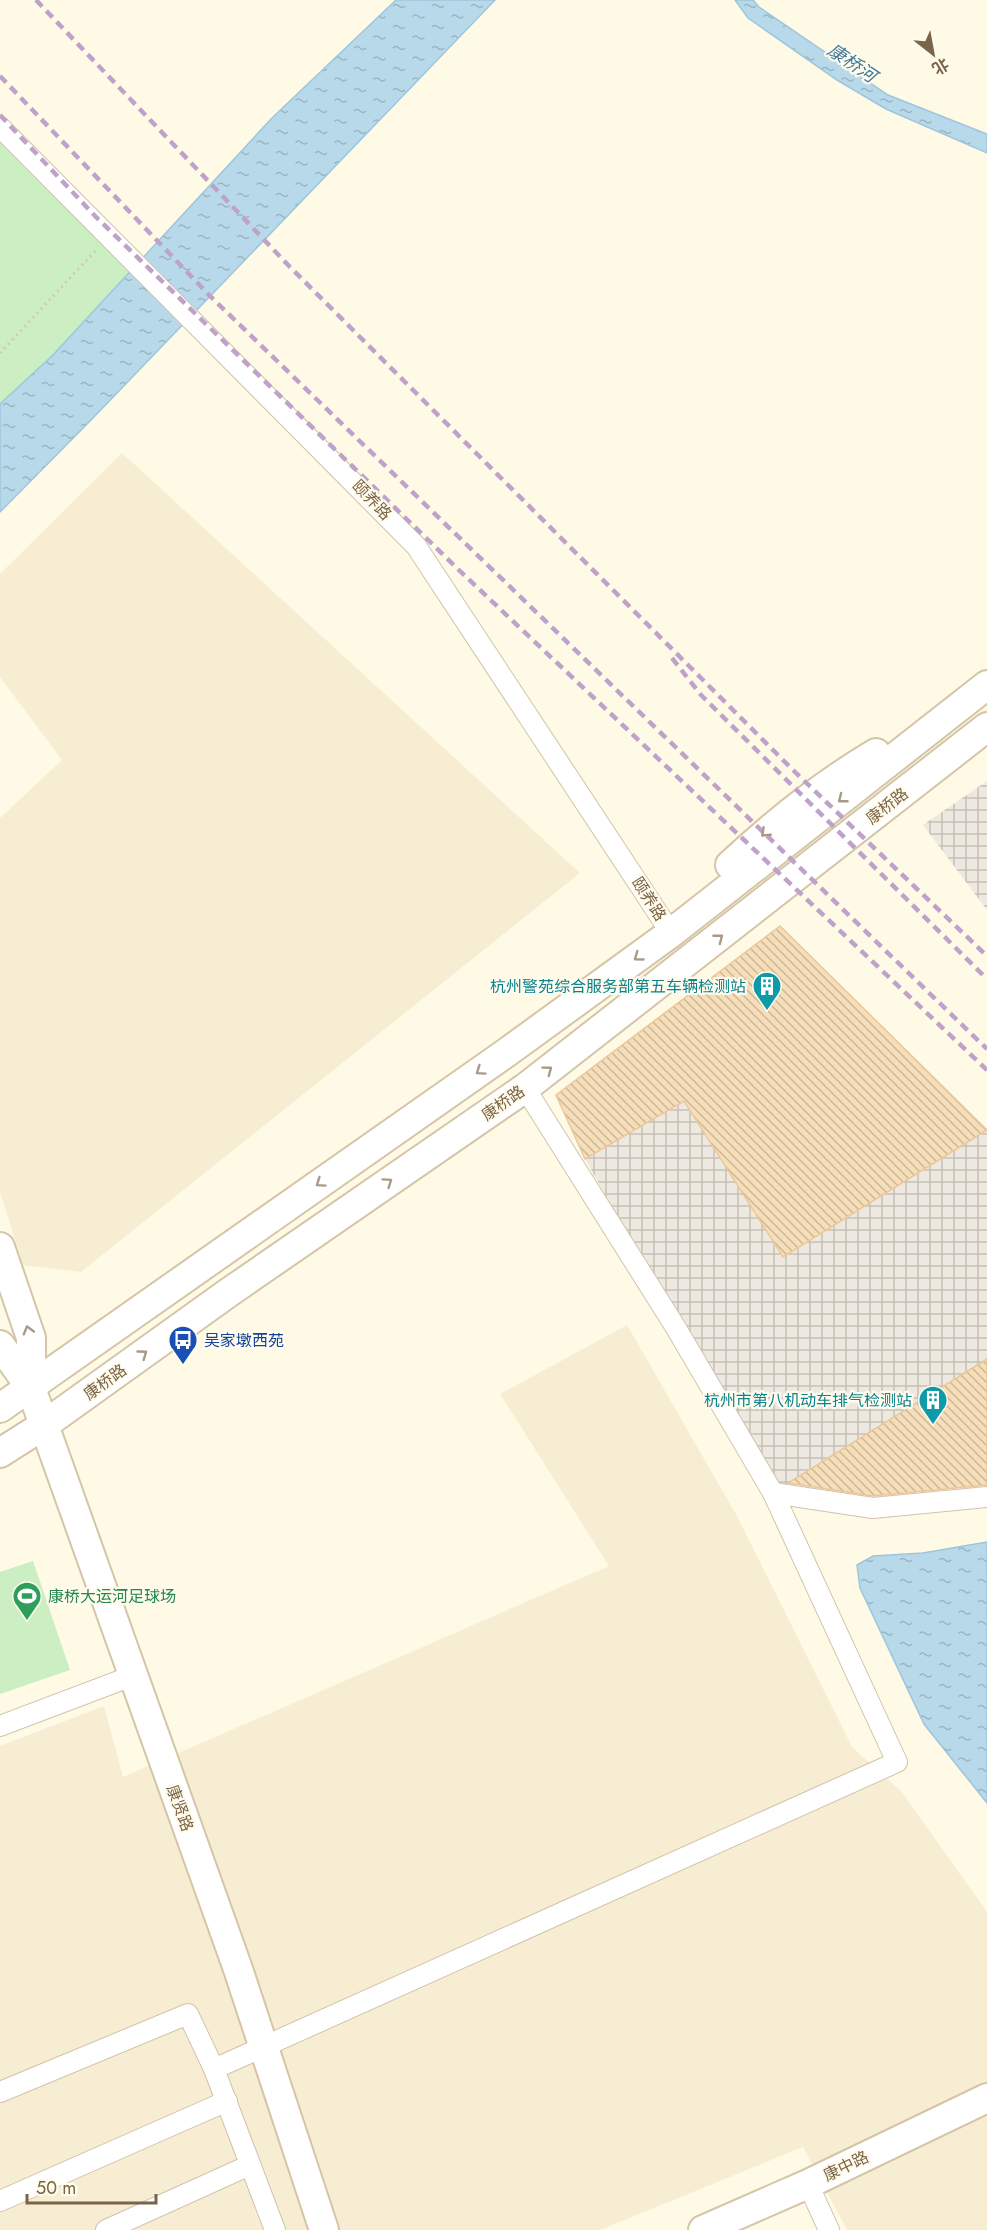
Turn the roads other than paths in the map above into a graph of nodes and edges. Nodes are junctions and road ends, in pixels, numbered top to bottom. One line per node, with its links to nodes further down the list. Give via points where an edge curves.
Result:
1 (0, 127): 4 (street, 颐养路, via 416,546)
2 (979, 691): 4 (main road, 康桥路, one-way to 4)
3 (987, 727): 5 (main road, 康桥路, one-way to 3)
4 (671, 933): 8 (main road, 康桥路, one-way to 8)
5 (525, 1088): 10 (main road, 康桥路, one-way to 5); 12 (street, via 676,1328)
6 (0, 1247): 8 (main road, one-way to 6, via 31,1338)
7 (0, 1345): 8 (main road)
8 (31, 1388): 9 (main road, 康桥路); 10 (main road, 康贤路)
9 (0, 1408)
10 (44, 1425): 11 (main road, 康桥路); 14 (main road, 康贤路)
11 (0, 1453)
12 (773, 1493): 13 (street, via 873,1508); 16 (street, via 897,1761)
13 (987, 1497)
14 (132, 1676): 15 (street); 16 (main road, 康贤路, via 238,1969)
15 (0, 1726)
16 (262, 2047): 17 (street); 26 (main road, 康贤路)
17 (214, 2068): 18 (street, via 188,2014); 20 (street)
18 (0, 2092)
19 (987, 2098): 22 (main road, 康中路)
20 (227, 2101): 21 (street); 23 (street)
21 (250, 2165): 24 (street); 25 (street)
22 (808, 2184): 27 (main road, 康中路); 28 (street)
23 (0, 2202)
24 (106, 2230)
25 (275, 2230)
26 (324, 2230)
27 (703, 2230)
28 (829, 2230)

